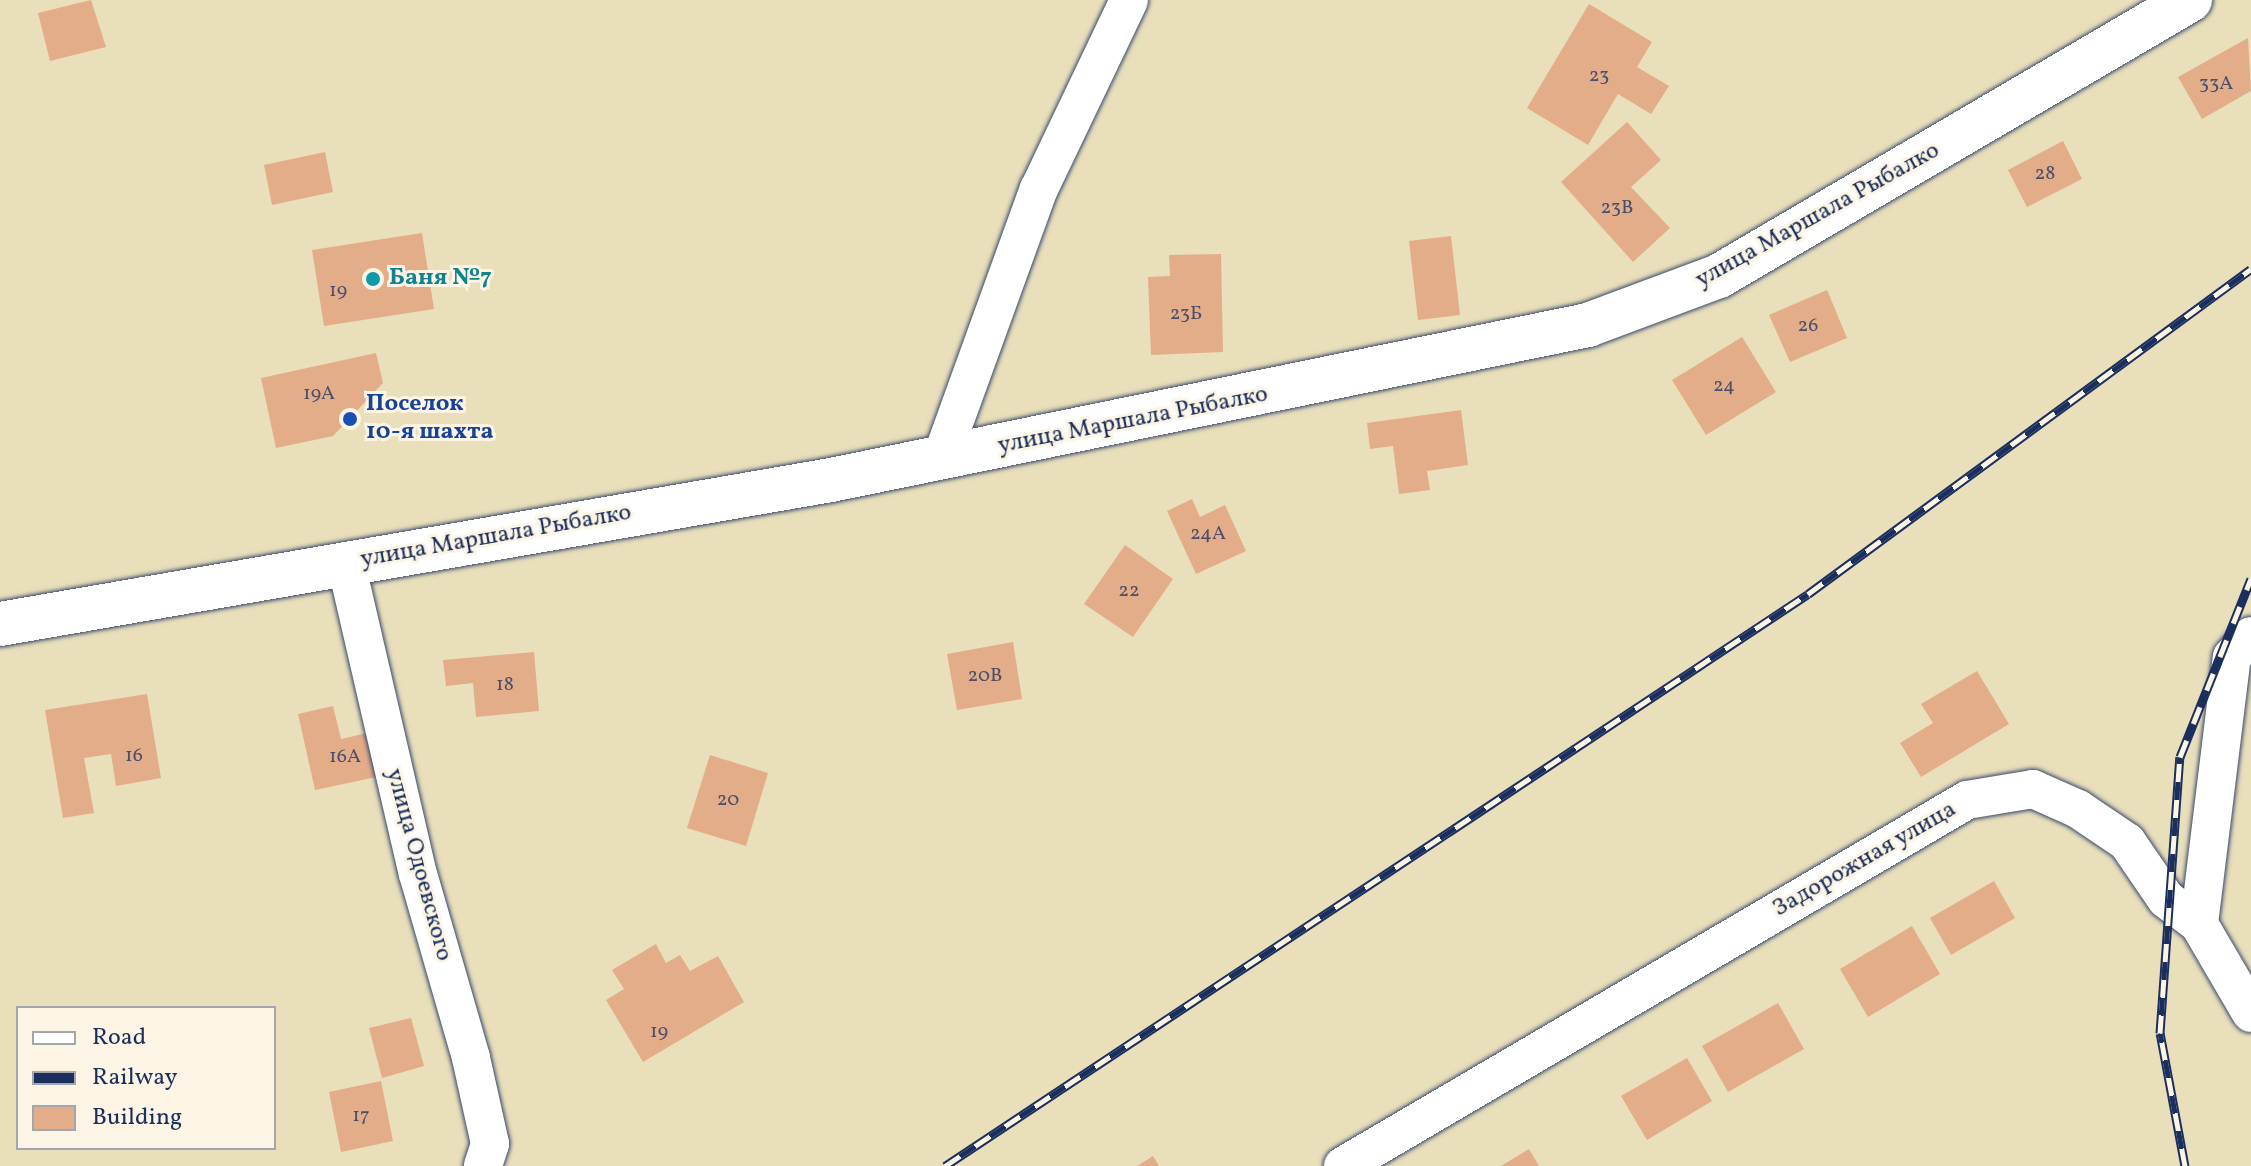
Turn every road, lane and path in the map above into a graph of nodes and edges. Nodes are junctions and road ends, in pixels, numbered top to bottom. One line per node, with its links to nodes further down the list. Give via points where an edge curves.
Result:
1 (1129, 0): 3 (street, via 1039,189)
2 (2190, 0): 3 (street, улица Маршала Рыбалко, via 1719,276 1588,325)
3 (941, 459): 4 (street, улица Маршала Рыбалко)
4 (346, 563): 5 (street, улица Маршала Рыбалко); 9 (street, улица Одоевского, via 418,874 474,1072 490,1144)
5 (0, 624)
6 (2251, 636): 7 (street, via 2232,657)
7 (2199, 924): 8 (street); 10 (street, Задорожная улица, via 2166,899 2127,842 2078,809 2033,789 1967,800)
8 (2251, 1013)
9 (483, 1166)
10 (1343, 1166)

